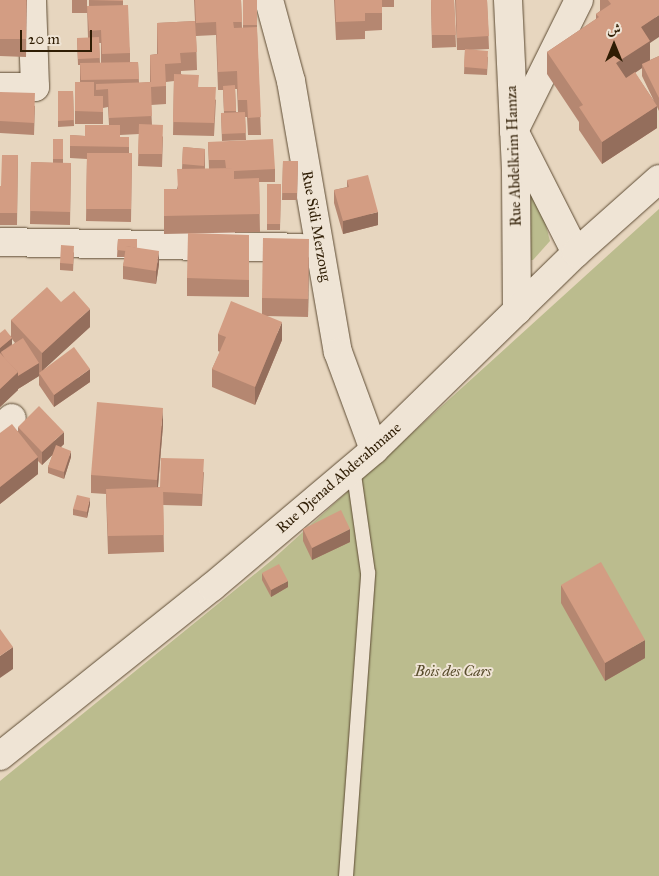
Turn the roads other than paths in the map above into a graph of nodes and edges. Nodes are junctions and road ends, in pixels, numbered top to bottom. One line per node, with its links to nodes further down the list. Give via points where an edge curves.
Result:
1 (32, 0): 7 (street, via 35,87)
2 (268, 0): 6 (street, Rue Sidi Merzoug)
3 (287, 0): 6 (street)
4 (508, 0): 8 (street, Rue Abdelkrim Hamza)
5 (579, 0): 8 (street)
6 (291, 81): 11 (street, Rue Sidi Merzoug)
7 (0, 87)
8 (514, 130): 12 (street); 13 (street, Rue Abdelkrim Hamza)
9 (659, 178): 12 (street, Rue Djenad Abderahmane)
10 (0, 242): 11 (street)
11 (320, 248): 14 (street, Rue Sidi Merzoug, via 338,352)
12 (576, 253): 13 (street, Rue Djenad Abderahmane)
13 (517, 312): 14 (street, Rue Djenad Abderahmane)
14 (374, 450): 15 (street, Rue Djenad Abderahmane)
15 (353, 468): 16 (street, Rue Djenad Abderahmane, via 204,593); 17 (lane, via 368,573)
16 (0, 756)
17 (346, 876)

